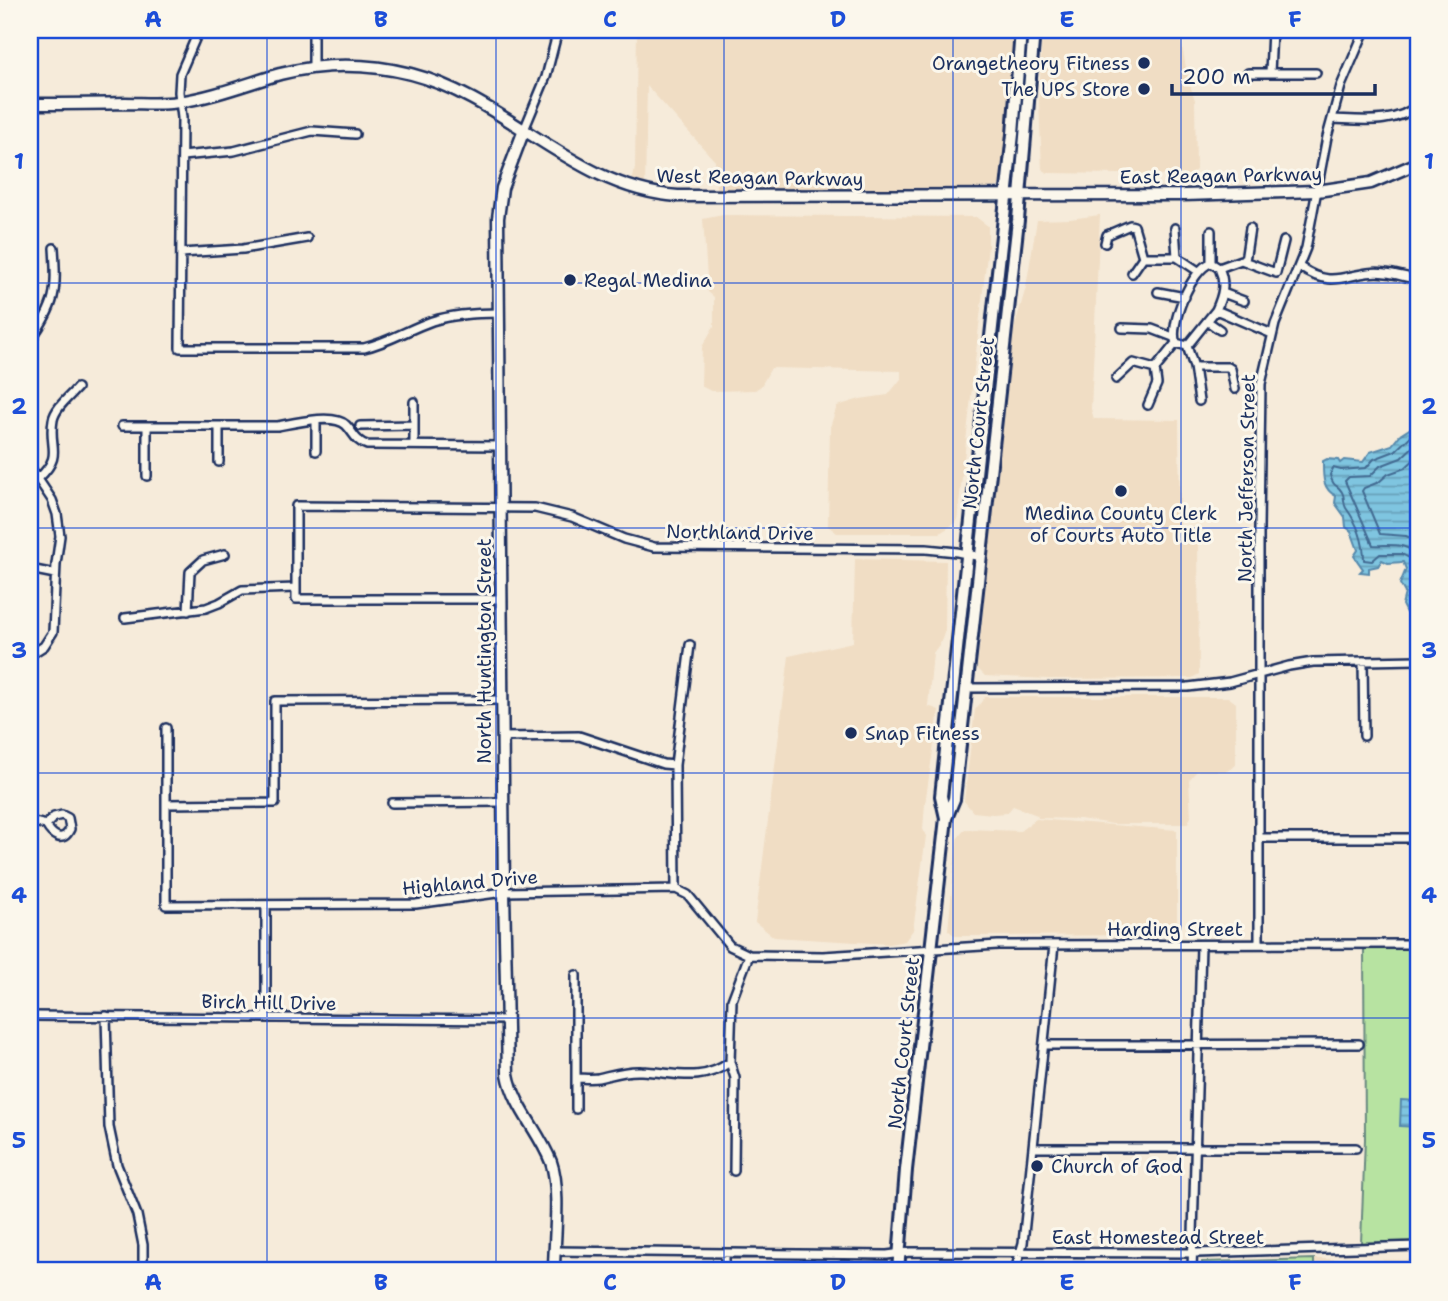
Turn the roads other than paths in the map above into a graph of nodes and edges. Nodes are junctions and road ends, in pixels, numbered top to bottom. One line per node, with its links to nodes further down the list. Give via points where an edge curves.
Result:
1 (199, 30): 12 (street, via 180,74)
2 (313, 30): 8 (street)
3 (558, 30): 16 (street, North Huntington Street, via 546,77)
4 (1021, 30): 22 (main road, North Court Street)
5 (1034, 30): 23 (main road, North Court Street)
6 (1272, 30): 10 (street)
7 (1366, 30): 15 (street, North Jefferson Street, via 1341,86)
8 (313, 68): 12 (street, West Reagan Parkway); 16 (street, West Reagan Parkway, via 351,65 421,77 469,96)
9 (1248, 73): 10 (street)
10 (1270, 73): 11 (street)
11 (1316, 73)
12 (180, 102): 13 (street, West Reagan Parkway); 18 (street)
13 (30, 104)
14 (1418, 105): 15 (street, via 1397,118)
15 (1333, 119): 21 (street, North Jefferson Street)
16 (524, 130): 22 (street, West Reagan Parkway, via 610,181 662,195); 46 (street, North Huntington Street, via 499,201)
17 (355, 134): 18 (street, via 312,131 234,151)
18 (182, 156): 31 (street)
19 (1415, 164): 20 (street); 21 (street, East Reagan Parkway, via 1371,183)
20 (1418, 177)
21 (1317, 191): 23 (street, East Reagan Parkway); 36 (street, North Jefferson Street)
22 (1006, 196): 23 (street, West Reagan Parkway); 77 (main road, North Court Street)
23 (1020, 196): 78 (main road, North Court Street)
24 (1175, 228): 33 (street)
25 (1250, 228): 34 (street)
26 (1211, 231): 35 (street)
27 (307, 238): 31 (street)
28 (1284, 241): 34 (street, via 1276,273)
29 (1105, 243): 32 (street, via 1107,234 1134,226)
30 (54, 248): 52 (street, via 54,297)
31 (181, 253): 46 (street, via 180,348 364,348 435,320)
32 (1143, 257): 33 (street); 39 (street)
33 (1177, 257): 38 (street)
34 (1245, 261): 37 (street)
35 (1211, 263): 37 (street); 38 (street)
36 (1300, 267): 40 (street, via 1315,278 1378,273); 50 (street, North Jefferson Street)
37 (1219, 268): 42 (street)
38 (1198, 271): 43 (street)
39 (1132, 273)
40 (1418, 279)
41 (1158, 292): 43 (street)
42 (1223, 293): 44 (street); 45 (street)
43 (1185, 297): 51 (street)
44 (1244, 301)
45 (1216, 310): 47 (street); 50 (street)
46 (499, 313): 69 (street, North Huntington Street)
47 (1207, 321): 49 (street); 53 (street)
48 (1122, 328): 51 (street, via 1152,329)
49 (1220, 330)
50 (1272, 334): 89 (street, North Jefferson Street, via 1259,403)
51 (1175, 340): 53 (street); 55 (street)
52 (30, 341)
53 (1187, 346): 54 (street)
54 (1194, 367): 58 (street, via 1228,367); 59 (street)
55 (1155, 369): 56 (street, via 1133,363); 61 (street, via 1157,384)
56 (1116, 379)
57 (77, 388): 74 (street, via 54,416 54,460)
58 (1235, 389)
59 (1199, 401)
60 (414, 402): 63 (street)
61 (1148, 405)
62 (316, 420): 66 (street, via 278,426); 68 (street, via 341,421 367,445); 70 (street)
63 (414, 425): 67 (street); 68 (street)
64 (122, 426): 65 (street)
65 (147, 426): 66 (street); 73 (street)
66 (219, 426): 71 (street)
67 (360, 426)
68 (414, 445): 69 (street)
69 (500, 446): 75 (street, North Huntington Street)
70 (316, 451)
71 (219, 462)
72 (30, 467): 74 (street)
73 (146, 476)
74 (39, 478): 80 (street, via 59,524)
75 (500, 506): 77 (street, Northland Drive, via 556,512 624,539 663,548 926,549); 81 (street, Northland Drive, via 296,506); 82 (street, North Huntington Street)
76 (225, 554): 83 (street, via 203,560 190,572)
77 (967, 554): 78 (street, Northland Drive); 99 (main road, North Court Street, via 941,796)
78 (981, 557): 90 (main road, North Court Street)
79 (30, 569): 80 (street)
80 (55, 574): 86 (street, via 53,632 44,646)
81 (296, 588): 82 (street, via 296,599); 83 (street, via 242,590 219,603)
82 (501, 599): 91 (street, North Huntington Street)
83 (188, 611): 84 (street)
84 (125, 618)
85 (690, 645): 95 (street)
86 (30, 655)
87 (1418, 660): 88 (street)
88 (1363, 662): 89 (street, via 1304,663); 93 (street)
89 (1259, 674): 90 (street, via 1188,687); 102 (street, North Jefferson Street)
90 (966, 688): 99 (main road, North Court Street, via 954,799)
91 (502, 700): 94 (street, North Huntington Street); 98 (street, via 275,701 275,803)
92 (166, 728): 98 (street)
93 (1364, 736)
94 (502, 737): 95 (street, via 579,736); 96 (street, North Huntington Street)
95 (675, 765): 104 (street)
96 (503, 802): 97 (street); 105 (street, North Huntington Street)
97 (392, 803)
98 (166, 804): 106 (street, Highland Drive, via 166,905)
99 (946, 818): 111 (main road, North Court Street)
100 (30, 821): 101 (street)
101 (46, 825)
102 (1259, 838): 103 (street); 108 (street, North Jefferson Street)
103 (1418, 838)
104 (676, 889): 105 (street, Highland Drive); 112 (street, via 688,895 730,946)
105 (504, 892): 106 (street, Highland Drive, via 424,904); 117 (street, North Huntington Street)
106 (266, 905): 116 (street)
107 (1201, 944): 108 (street, Harding Street); 110 (street, Harding Street); 118 (street)
108 (1259, 944): 109 (street, Harding Street)
109 (1418, 944)
110 (1054, 945): 111 (street, Harding Street); 120 (street)
111 (931, 948): 112 (street, Harding Street, via 823,956); 133 (main road, North Court Street)
112 (749, 955): 121 (street, via 732,1000)
113 (576, 975): 122 (street)
114 (30, 1016): 115 (street, Birch Hill Drive)
115 (106, 1016): 116 (street, Birch Hill Drive); 134 (street, via 109,1127 117,1165 137,1215)
116 (266, 1018): 117 (street, Birch Hill Drive)
117 (508, 1020): 129 (street, North Huntington Street, via 511,1090 547,1153 555,1177)
118 (1199, 1044): 119 (street); 120 (street); 125 (street)
119 (1359, 1044)
120 (1045, 1045): 126 (street)
121 (730, 1062): 122 (street, via 713,1073 641,1070); 127 (street, via 735,1078)
122 (576, 1078): 123 (street)
123 (576, 1109)
124 (1356, 1147): 125 (street)
125 (1195, 1148): 126 (street); 131 (street)
126 (1033, 1149): 130 (street)
127 (734, 1171)
128 (1418, 1246): 131 (street, East Homestead Street)
129 (554, 1251): 132 (street, East Homestead Street); 135 (street, North Huntington Street)
130 (1020, 1253): 131 (street, East Homestead Street); 133 (street, East Homestead Street); 138 (street)
131 (1192, 1253): 139 (street)
132 (725, 1254): 133 (street, East Homestead Street); 136 (street)
133 (898, 1254): 137 (main road, North Court Street)
134 (143, 1271)
135 (554, 1271)
136 (725, 1271)
137 (898, 1271)
138 (1015, 1271)
139 (1192, 1271)

